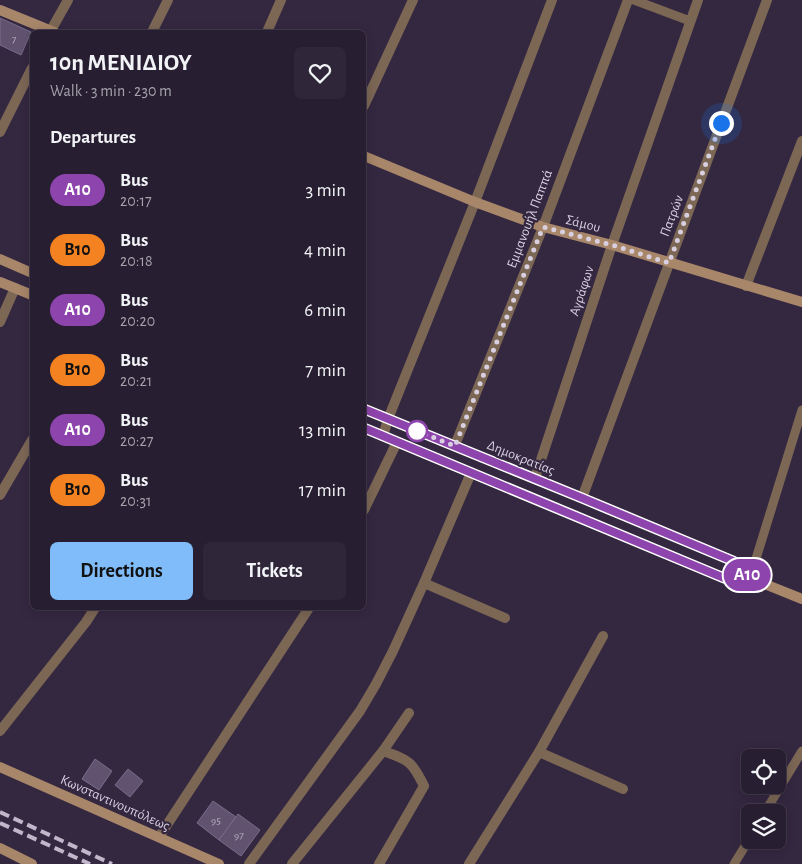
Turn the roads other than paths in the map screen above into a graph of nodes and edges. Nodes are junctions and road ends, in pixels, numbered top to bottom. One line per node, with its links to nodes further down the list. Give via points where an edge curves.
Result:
1 (68, 0): 13 (street)
2 (168, 0): 14 (street)
3 (281, 0): 15 (street)
4 (413, 0): 17 (street)
5 (552, 0): 21 (street)
6 (628, 0): 22 (street, Εμμανουήλ Παππά)
7 (634, 0): 11 (lane)
8 (698, 0): 11 (street, Αγράφων)
9 (767, 0): 25 (street, Πατρών)
10 (0, 10): 12 (main road)
11 (690, 21): 23 (street, Αγράφων)
12 (47, 30)
13 (53, 30)
14 (153, 30)
15 (268, 30)
16 (30, 72): 18 (street)
17 (366, 102)
18 (0, 132)
19 (802, 141): 28 (street)
20 (366, 157): 21 (main road, Σάμου)
21 (475, 202): 22 (main road, Σάμου); 35 (street)
22 (543, 227): 23 (main road, Σάμου); 40 (street, Εμμανουήλ Παππά)
23 (612, 245): 25 (main road, Σάμου); 42 (street, Αγράφων)
24 (0, 260): 26 (main road)
25 (669, 263): 28 (main road, Σάμου); 44 (street, Πατρών)
26 (30, 272)
27 (0, 282): 29 (main road)
28 (746, 286): 31 (main road, Σάμου)
29 (16, 288): 30 (main road); 32 (street)
30 (30, 294)
31 (802, 302)
32 (0, 322)
33 (366, 410): 35 (main road, Δημοκρατίας)
34 (802, 410): 46 (lane)
35 (388, 419): 37 (street); 40 (main road, Δημοκρατίας)
36 (366, 429): 37 (main road, Δημοκρατίας)
37 (383, 436): 38 (main road, Δημοκρατίας)
38 (397, 442): 41 (main road, Δημοκρατίας); 45 (street)
39 (30, 443): 43 (street)
40 (455, 446): 42 (main road, Δημοκρατίας)
41 (471, 473): 46 (main road, Δημοκρατίας, via 724,578); 47 (street)
42 (535, 478): 44 (main road, Δημοκρατίας)
43 (0, 495)
44 (582, 498): 46 (main road, Δημοκρατίας, via 733,561)
45 (366, 506)
46 (750, 578): 48 (main road, Δημοκρατίας)
47 (424, 583): 51 (street); 66 (street, via 394,651 364,704)
48 (802, 599)
49 (94, 610): 54 (street)
50 (308, 610): 61 (street)
51 (505, 618)
52 (603, 636): 57 (street)
53 (409, 713): 55 (street)
54 (0, 731)
55 (383, 751): 67 (street); 68 (street, via 414,765 424,786)
56 (802, 751): 60 (lane)
57 (539, 752): 59 (street); 69 (street)
58 (0, 767): 61 (main road, Κωνσταντινουπόλεως)
59 (623, 789)
60 (770, 804)
61 (159, 837): 65 (main road, Κωνσταντινουπόλεως)
62 (0, 848): 64 (main road)
63 (743, 849): 70 (lane)
64 (32, 864)
65 (219, 864)
66 (249, 864)
67 (292, 864)
68 (379, 864)
69 (469, 864)
70 (734, 864)

